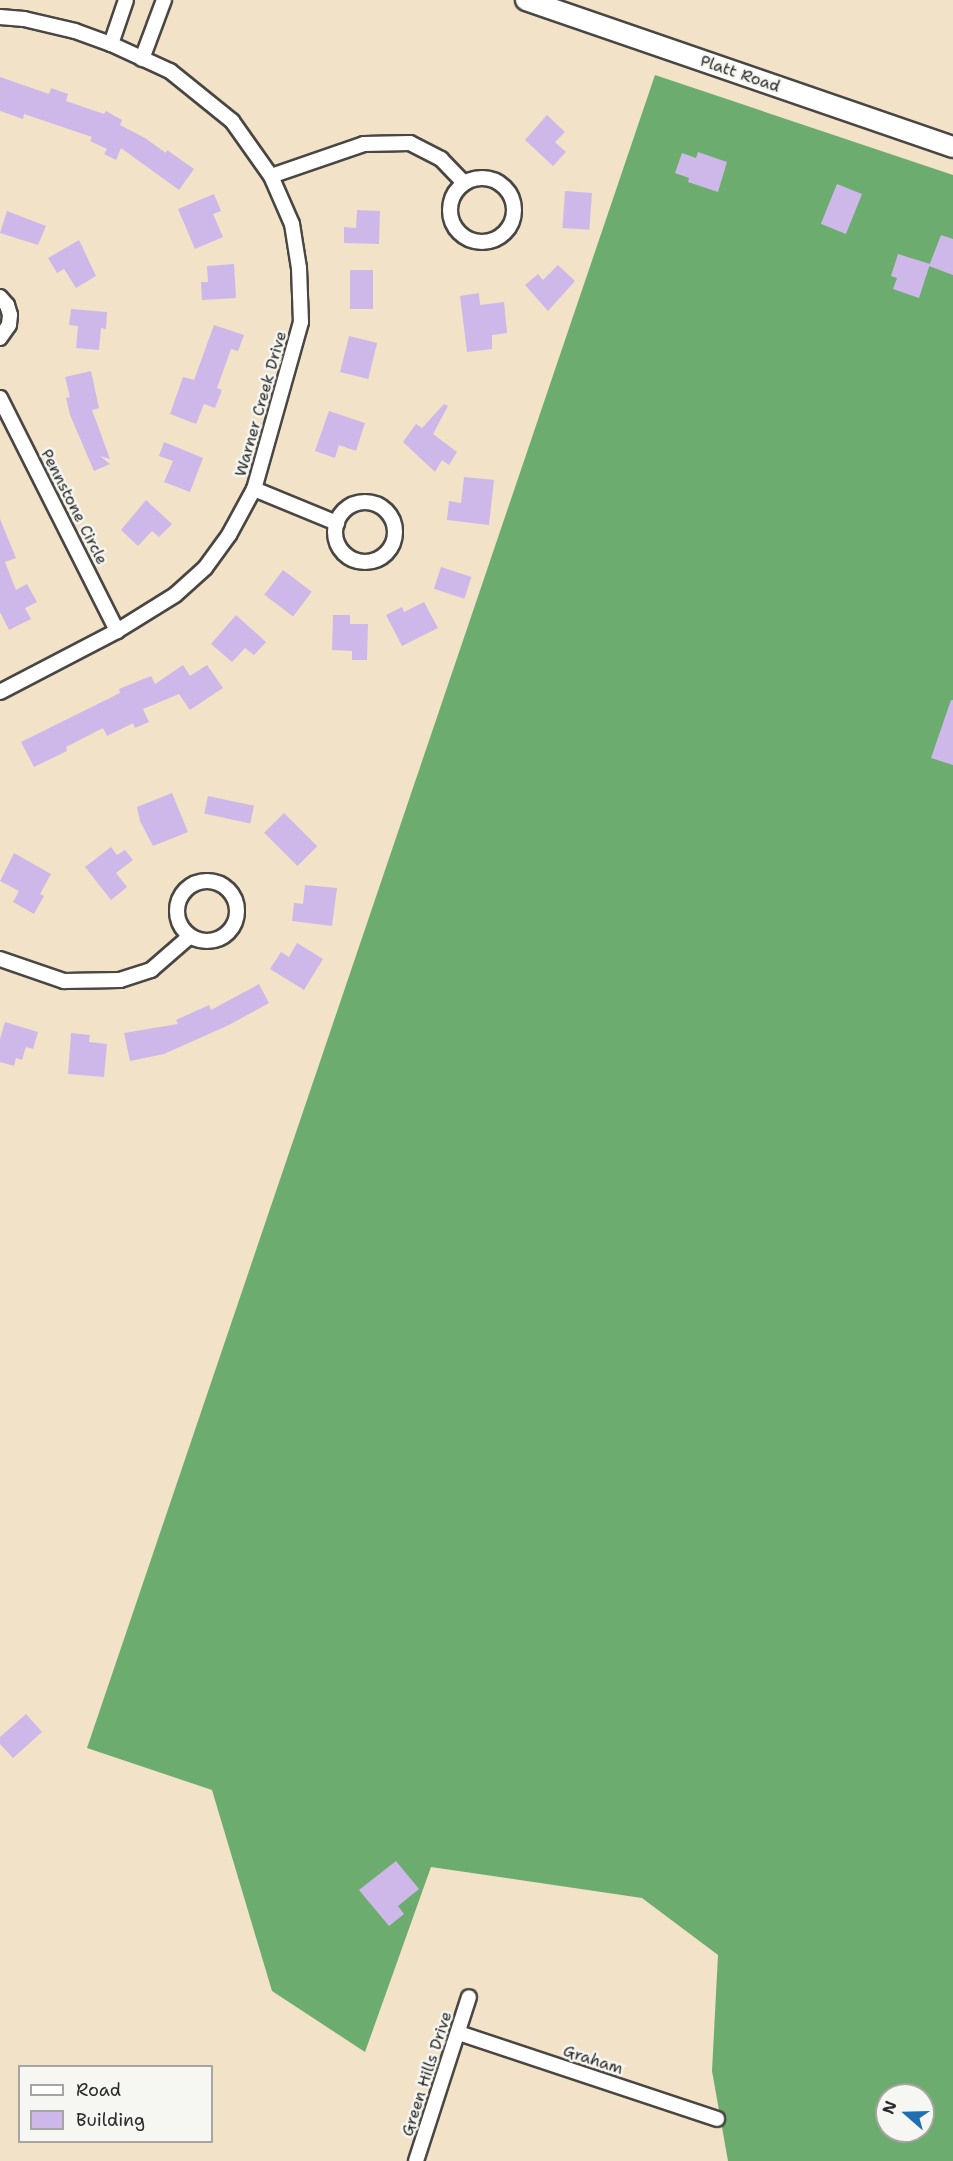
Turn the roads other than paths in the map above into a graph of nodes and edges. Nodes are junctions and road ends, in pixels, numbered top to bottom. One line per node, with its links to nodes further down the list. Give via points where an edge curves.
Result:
1 (126, 0): 5 (street)
2 (164, 0): 6 (street)
3 (526, 0): 7 (main road, Platt Road)
4 (0, 17): 5 (street, Warner Creek Drive, via 75,30)
5 (111, 44): 6 (street, Warner Creek Drive)
6 (142, 59): 8 (street, Warner Creek Drive, via 170,71 232,121)
7 (953, 147)
8 (271, 176): 9 (street, via 364,144 410,143 441,159); 13 (street, Warner Creek Drive, via 292,225 301,322)
9 (465, 183): 9 (street, via 454,194 453,223 459,232 476,241 498,238 506,231 514,210 507,190 488,178)
10 (0, 297): 11 (street, via 10,315 9,325)
11 (0, 338)
12 (0, 398): 15 (street, Pennstone Circle)
13 (254, 489): 14 (street); 15 (street, Warner Creek Drive, via 229,535 205,568 175,595)
14 (337, 523): 14 (street, via 337,543 359,562 378,560 395,537 386,511 369,502 349,507)
15 (117, 631): 16 (street, Warner Creek Drive)
16 (0, 692)
17 (189, 936): 17 (street, via 212,942 232,929 238,907 225,886 202,881 182,893 177,916); 18 (street, via 151,970 120,980 64,981)
18 (0, 959)
19 (469, 1997): 20 (street, Green Hills Drive)
20 (459, 2033): 21 (street, Graham); 22 (street, Green Hills Drive)
21 (717, 2119)
22 (416, 2161)

